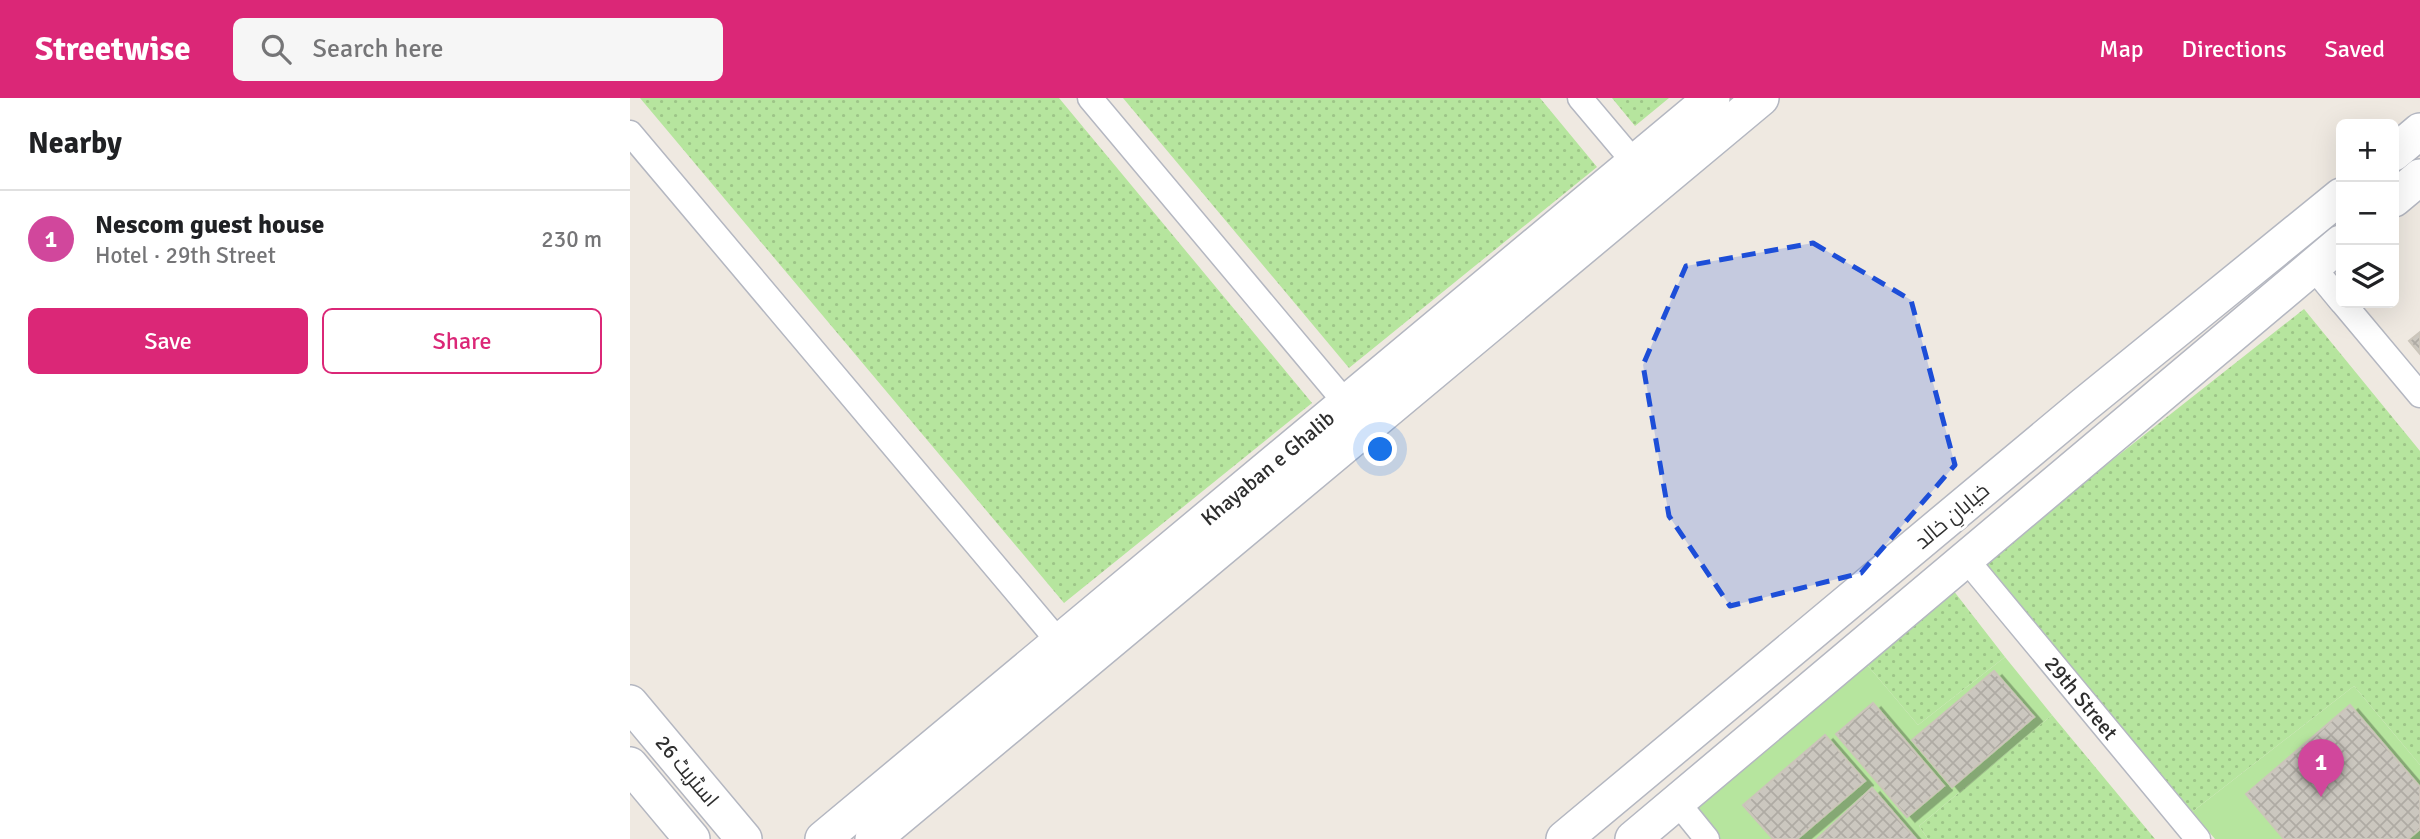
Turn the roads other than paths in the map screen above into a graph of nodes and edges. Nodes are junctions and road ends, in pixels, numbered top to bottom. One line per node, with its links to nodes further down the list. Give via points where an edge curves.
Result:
1 (1090, 98): 17 (street)
2 (1580, 98): 8 (street)
3 (1713, 98): 8 (street, Khayaban e Ghalib)
4 (1761, 98): 26 (street, Khayaban e Ghalib)
5 (2420, 131): 7 (street)
6 (630, 133): 19 (street)
7 (2399, 149)
8 (1634, 163): 17 (street, Khayaban e Ghalib)
9 (2420, 177): 10 (street)
10 (2399, 195)
11 (2336, 200): 27 (street, خیابانِ خالد)
12 (2339, 245): 13 (street, خیابانِ خالد)
13 (2313, 267): 14 (street); 18 (street, خیابانِ خالد)
14 (2336, 295)
15 (2347, 308): 16 (street)
16 (2420, 395)
17 (1346, 403): 19 (street, Khayaban e Ghalib)
18 (1965, 558): 22 (street, خیابانِ خالد); 30 (street, 29th Street)
19 (1059, 642): 25 (street, Khayaban e Ghalib)
20 (630, 703): 24 (street, اسٹریٹ 26)
21 (630, 765): 23 (street, اسٹریٹ 26)
22 (1677, 802): 28 (street, خیابانِ خالد); 29 (street)
23 (692, 839)
24 (744, 839)
25 (823, 839)
26 (873, 839)
27 (1564, 839)
28 (1633, 839)
29 (1707, 839)
30 (2198, 839)

